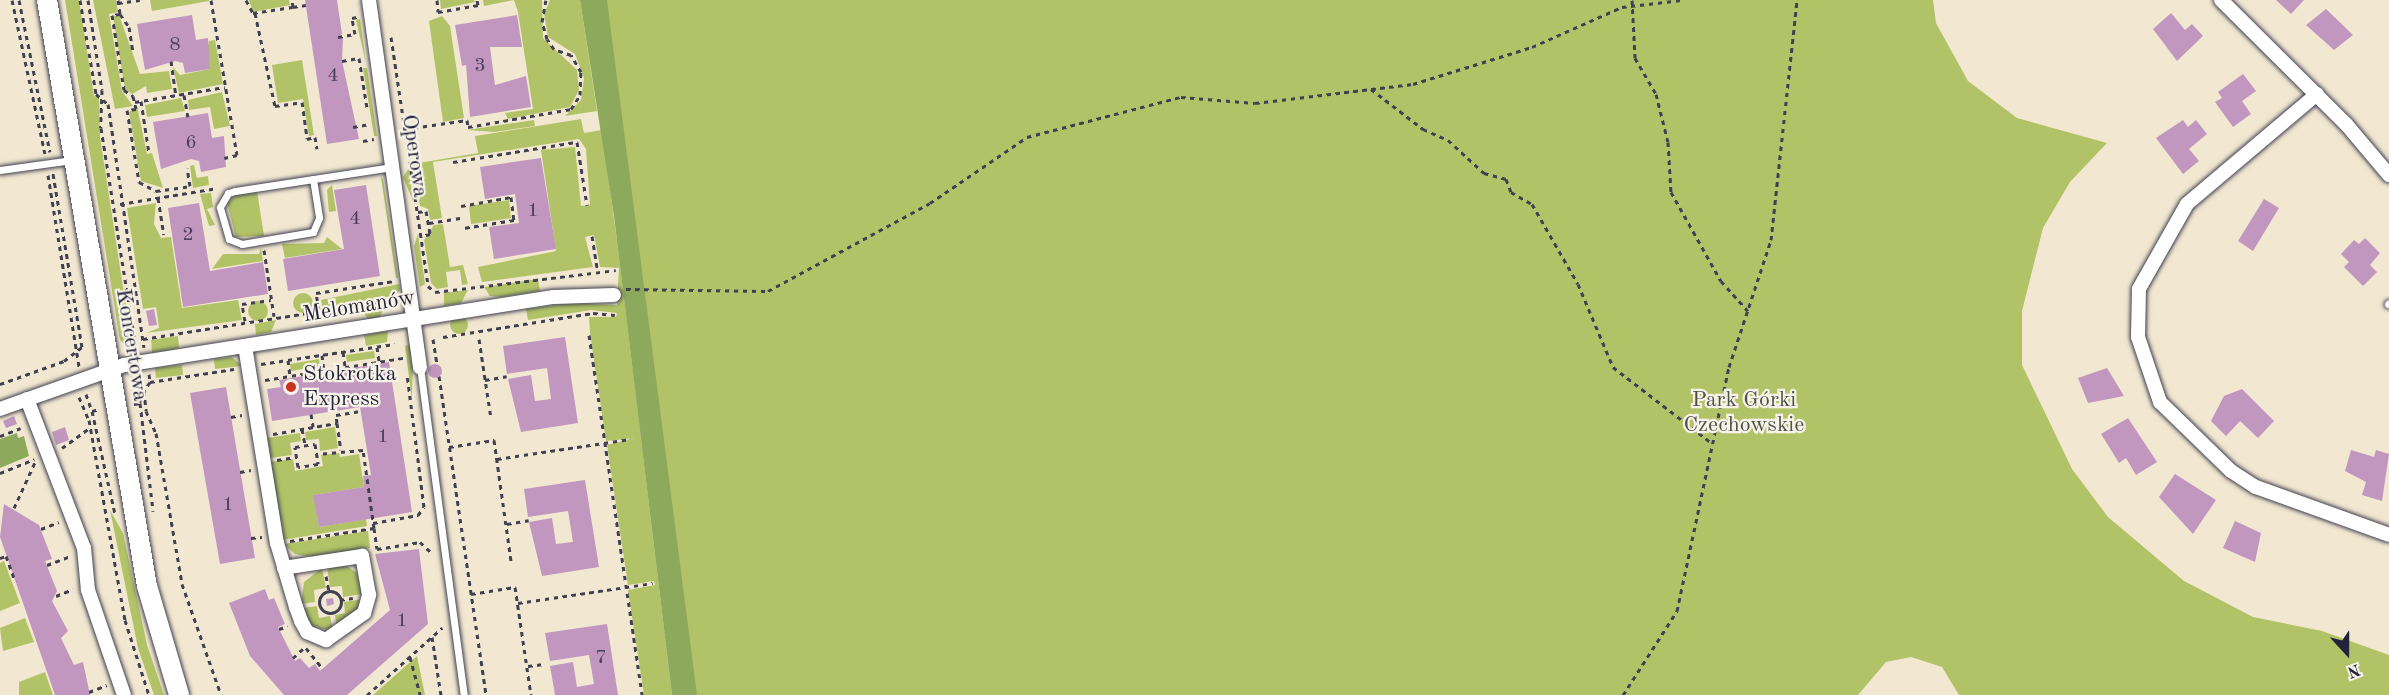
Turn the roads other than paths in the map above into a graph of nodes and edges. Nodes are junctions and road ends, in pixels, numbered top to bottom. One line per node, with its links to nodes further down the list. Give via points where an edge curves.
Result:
1 (47, 0): 5 (street, Koncertowa)
2 (369, 0): 6 (street, Operowa)
3 (2221, 0): 4 (street)
4 (2317, 94): 8 (street); 17 (street, via 2187,204 2139,289 2139,344 2160,402 2231,471 2256,487)
5 (77, 159): 7 (lane); 14 (street, Koncertowa)
6 (395, 166): 9 (lane); 11 (street, Operowa)
7 (0, 170)
8 (2389, 175)
9 (313, 179): 9 (lane, via 228,193 220,207 229,239 242,244 262,242 306,235 316,228)
10 (614, 295): 11 (street, Melomanów, via 566,296)
11 (417, 319): 12 (street, Melomanów); 13 (street, Operowa)
12 (245, 346): 14 (street, Melomanów); 18 (street, via 277,543)
13 (420, 367): 21 (lane, via 422,412)
14 (111, 369): 15 (street, Melomanów); 20 (street, Koncertowa, via 147,586)
15 (27, 399): 16 (street, Melomanów); 19 (street, via 42,456 84,548 88,590)
16 (0, 409)
17 (2389, 535)
18 (285, 568): 18 (street, via 301,621 316,638 336,638 364,613 369,595 362,556)
19 (123, 695)
20 (179, 695)
21 (464, 695)

